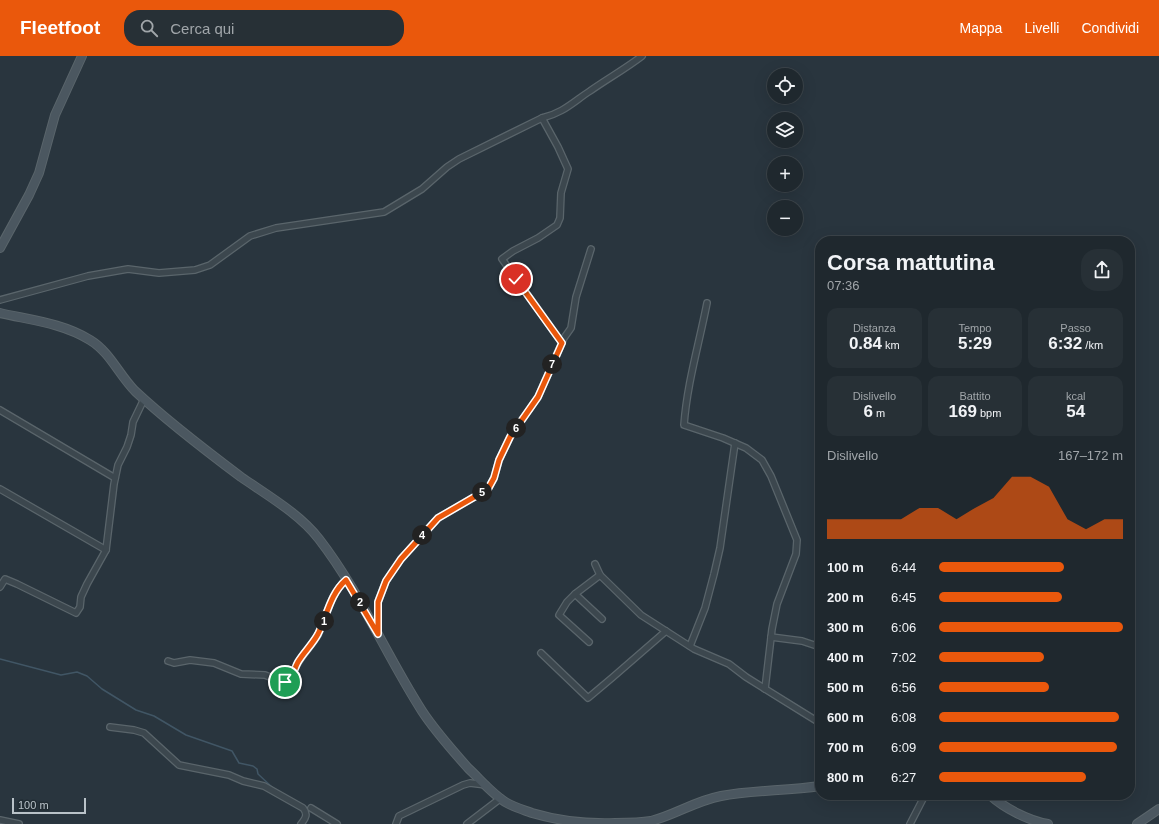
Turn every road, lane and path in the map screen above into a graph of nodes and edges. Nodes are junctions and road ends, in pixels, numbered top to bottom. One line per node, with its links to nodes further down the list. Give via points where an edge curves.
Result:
1 (82, 56): 4 (main road, via 55,115 39,173)
2 (642, 56): 3 (street, via 565,110)
3 (542, 118): 6 (street, via 459,159 422,189 384,212 276,228 250,236 210,265 195,270 159,273 128,269 88,276); 9 (street, via 568,169 561,193 560,218 557,225 502,259)
4 (0, 248)
5 (591, 249): 9 (street, via 576,297 571,328)
6 (0, 300)
7 (707, 303): 12 (street, via 684,425)
8 (0, 313): 10 (main road, via 55,325 92,340)
9 (562, 343): 23 (street, via 538,397 510,437 488,489 438,518 401,559 386,581 378,602)
10 (144, 399): 13 (street, via 132,422 131,434); 18 (main road, via 167,420 298,519 318,537)
11 (0, 410): 13 (street)
12 (735, 443): 24 (street, via 762,460 798,540 796,554 777,604); 27 (street, via 720,548 705,608)
13 (115, 478): 15 (street)
14 (0, 488): 15 (street)
15 (106, 550): 19 (street, via 87,584 76,613 5,579)
16 (595, 564): 17 (street)
17 (600, 575): 20 (street); 22 (street, via 641,615)
18 (346, 580): 23 (main road); 29 (street, via 334,595 314,642 287,681 282,682 265,675 241,674 214,663)
19 (0, 587)
20 (575, 594): 21 (street); 25 (street, via 559,615)
21 (602, 619)
22 (666, 631): 27 (street); 28 (street, via 588,698)
23 (378, 634): 33 (main road, via 422,712 455,754)
24 (771, 637): 26 (street); 30 (street)
25 (589, 642)
26 (815, 645)
27 (690, 646): 30 (street, via 729,664)
28 (541, 653)
29 (168, 661)
30 (766, 689): 31 (street)
31 (815, 720)
32 (110, 728): 43 (street, via 144,733 180,765 228,775 267,787 303,808 306,817)
33 (486, 786): 35 (main road); 45 (street, via 470,783 462,785 398,816)
34 (815, 787): 41 (main road, via 722,796 699,801)
35 (501, 798): 41 (main road, via 507,803 532,812 571,822 596,824); 46 (street)
36 (922, 800): 47 (street)
37 (996, 800): 48 (main road, via 1038,823)
38 (311, 808): 44 (street)
39 (1159, 809): 49 (main road)
40 (0, 820): 42 (street)
41 (659, 821)
42 (19, 824)
43 (301, 824)
44 (337, 824)
45 (396, 824)
46 (467, 824)
47 (910, 824)
48 (1048, 824)
49 (1137, 824)

